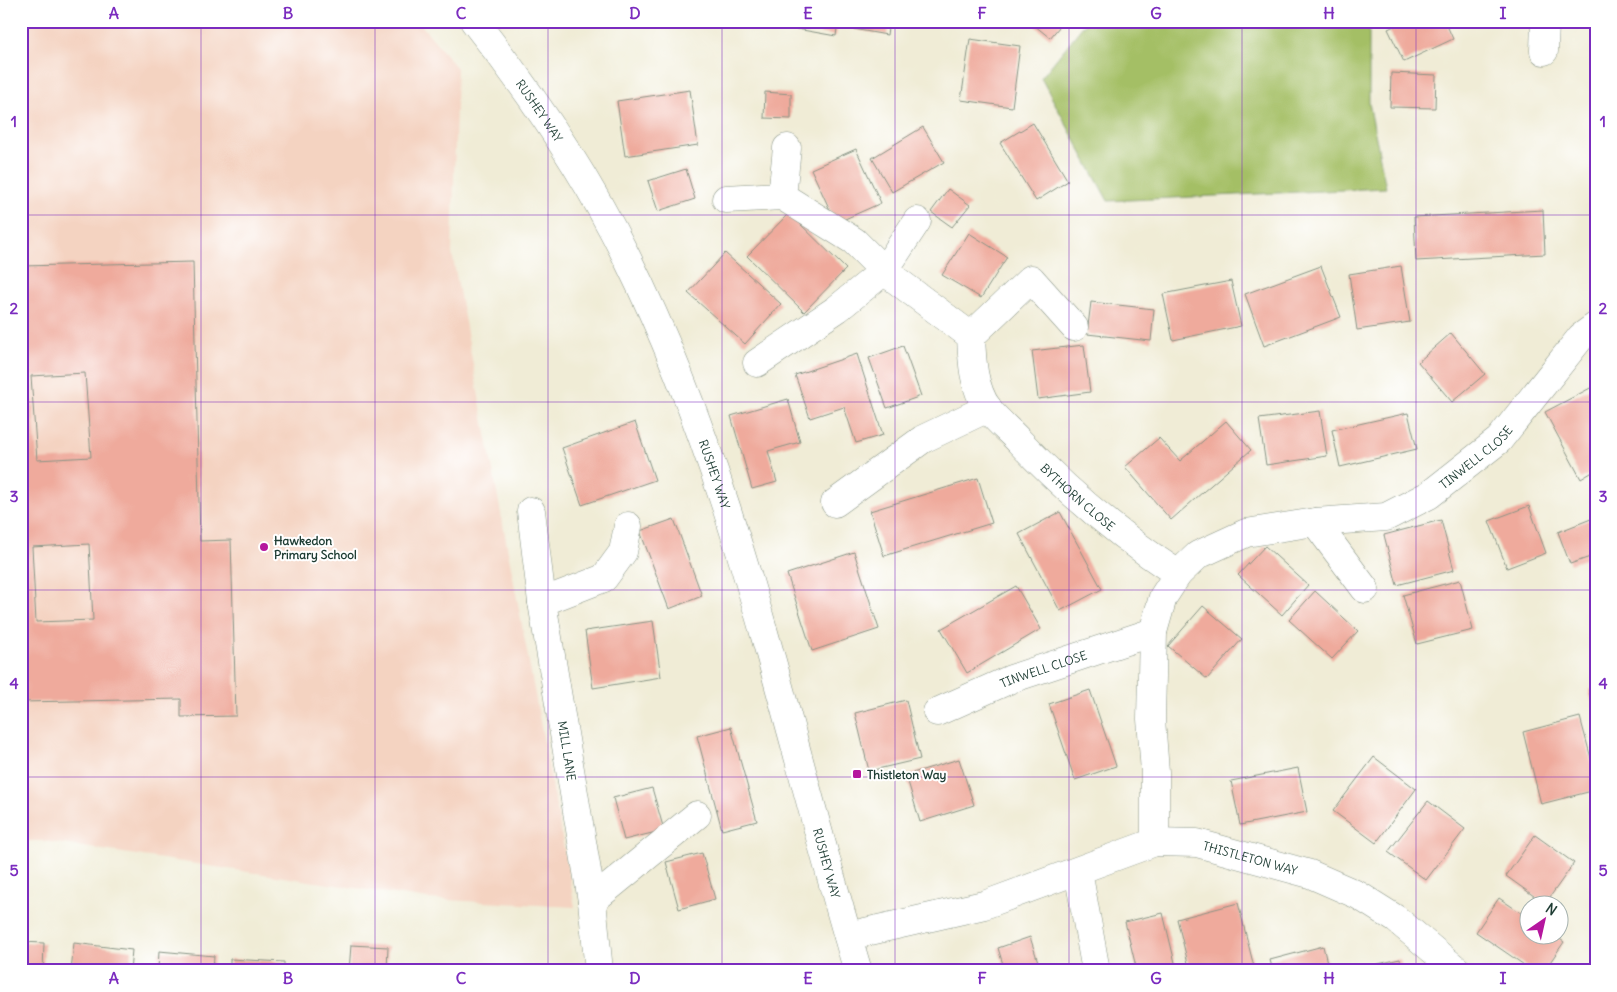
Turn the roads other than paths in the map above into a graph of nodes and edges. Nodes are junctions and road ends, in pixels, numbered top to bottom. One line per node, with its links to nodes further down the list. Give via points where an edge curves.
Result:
1 (474, 21): 27 (street, RUSHEY WAY, via 512,69 574,163 626,255 666,344 706,450 742,562)
2 (1545, 21): 3 (street)
3 (1544, 51)
4 (787, 148): 5 (street)
5 (782, 196): 6 (street); 8 (street, via 854,241)
6 (726, 199)
7 (917, 221): 8 (street)
8 (884, 271): 11 (street); 12 (street, via 837,309)
9 (1596, 326): 16 (street, TINWELL CLOSE, via 1581,337 1499,440 1429,495 1386,517)
10 (1074, 327): 11 (street, via 1030,279)
11 (971, 336): 13 (street, BYTHORN CLOSE, via 973,374)
12 (757, 363)
13 (988, 408): 14 (street, via 923,439); 18 (street, BYTHORN CLOSE, via 1085,505 1132,544)
14 (835, 503)
15 (531, 511): 20 (street, MILL LANE)
16 (1315, 522): 18 (street, TINWELL CLOSE, via 1246,533 1198,555); 19 (street)
17 (628, 526): 20 (street, via 623,552 604,578)
18 (1178, 574): 21 (street, TINWELL CLOSE, via 1163,597)
19 (1365, 589)
20 (542, 602): 26 (street, MILL LANE)
21 (1153, 632): 22 (street, TINWELL CLOSE, via 1011,678); 24 (street, TINWELL CLOSE, via 1151,719)
22 (936, 712)
23 (697, 815): 26 (street)
24 (1155, 842): 25 (street, THISTLETON WAY); 31 (street, THISTLETON WAY, via 1197,843 1310,874 1358,895 1396,919)
25 (1078, 871): 27 (street, THISTLETON WAY, via 984,905); 30 (street)
26 (592, 901): 28 (street, MILL LANE)
27 (848, 936): 29 (street, RUSHEY WAY)
28 (599, 971)
29 (858, 971)
30 (1096, 971)
31 (1458, 971)

